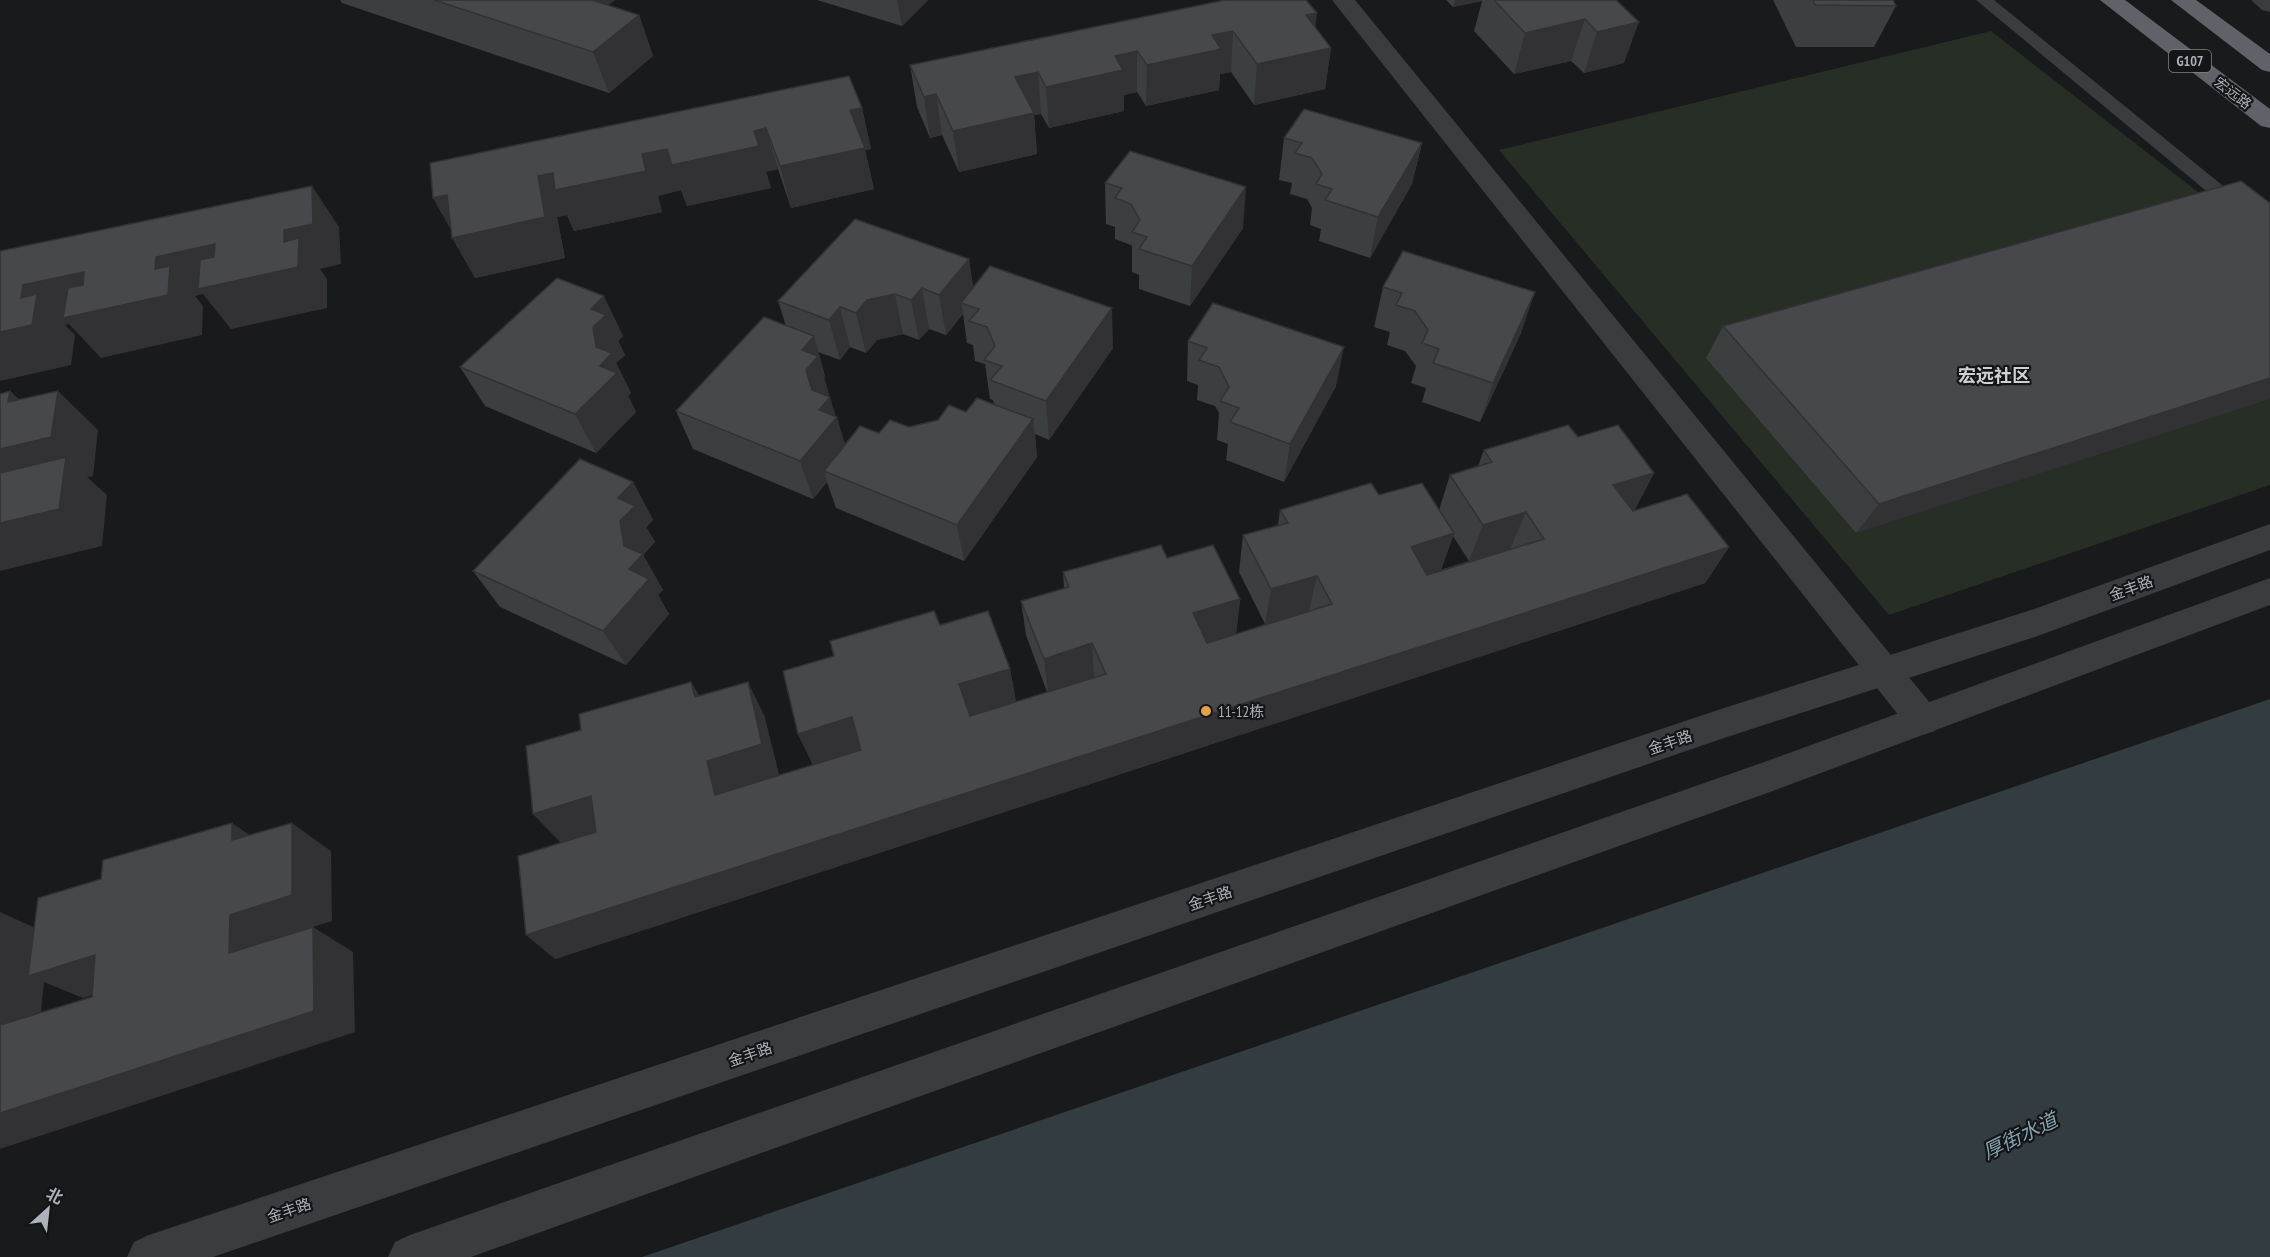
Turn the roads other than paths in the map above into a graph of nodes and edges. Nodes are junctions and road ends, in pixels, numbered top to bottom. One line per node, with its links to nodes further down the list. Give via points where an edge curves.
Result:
1 (1343, 0): 12 (street)
2 (1984, 0): 9 (lane)
3 (2111, 0): 8 (highway, 宏远路 / G107)
4 (2182, 0): 7 (highway)
5 (2262, 0): 6 (street)
6 (2270, 5)
7 (2270, 65)
8 (2270, 122)
9 (2270, 234)
10 (2270, 537): 12 (street, 金丰路, via 2035,623)
11 (2270, 591): 13 (street)
12 (1885, 671): 13 (street); 14 (street, 金丰路)
13 (1923, 720): 15 (street)
14 (149, 1257)
15 (410, 1257)

